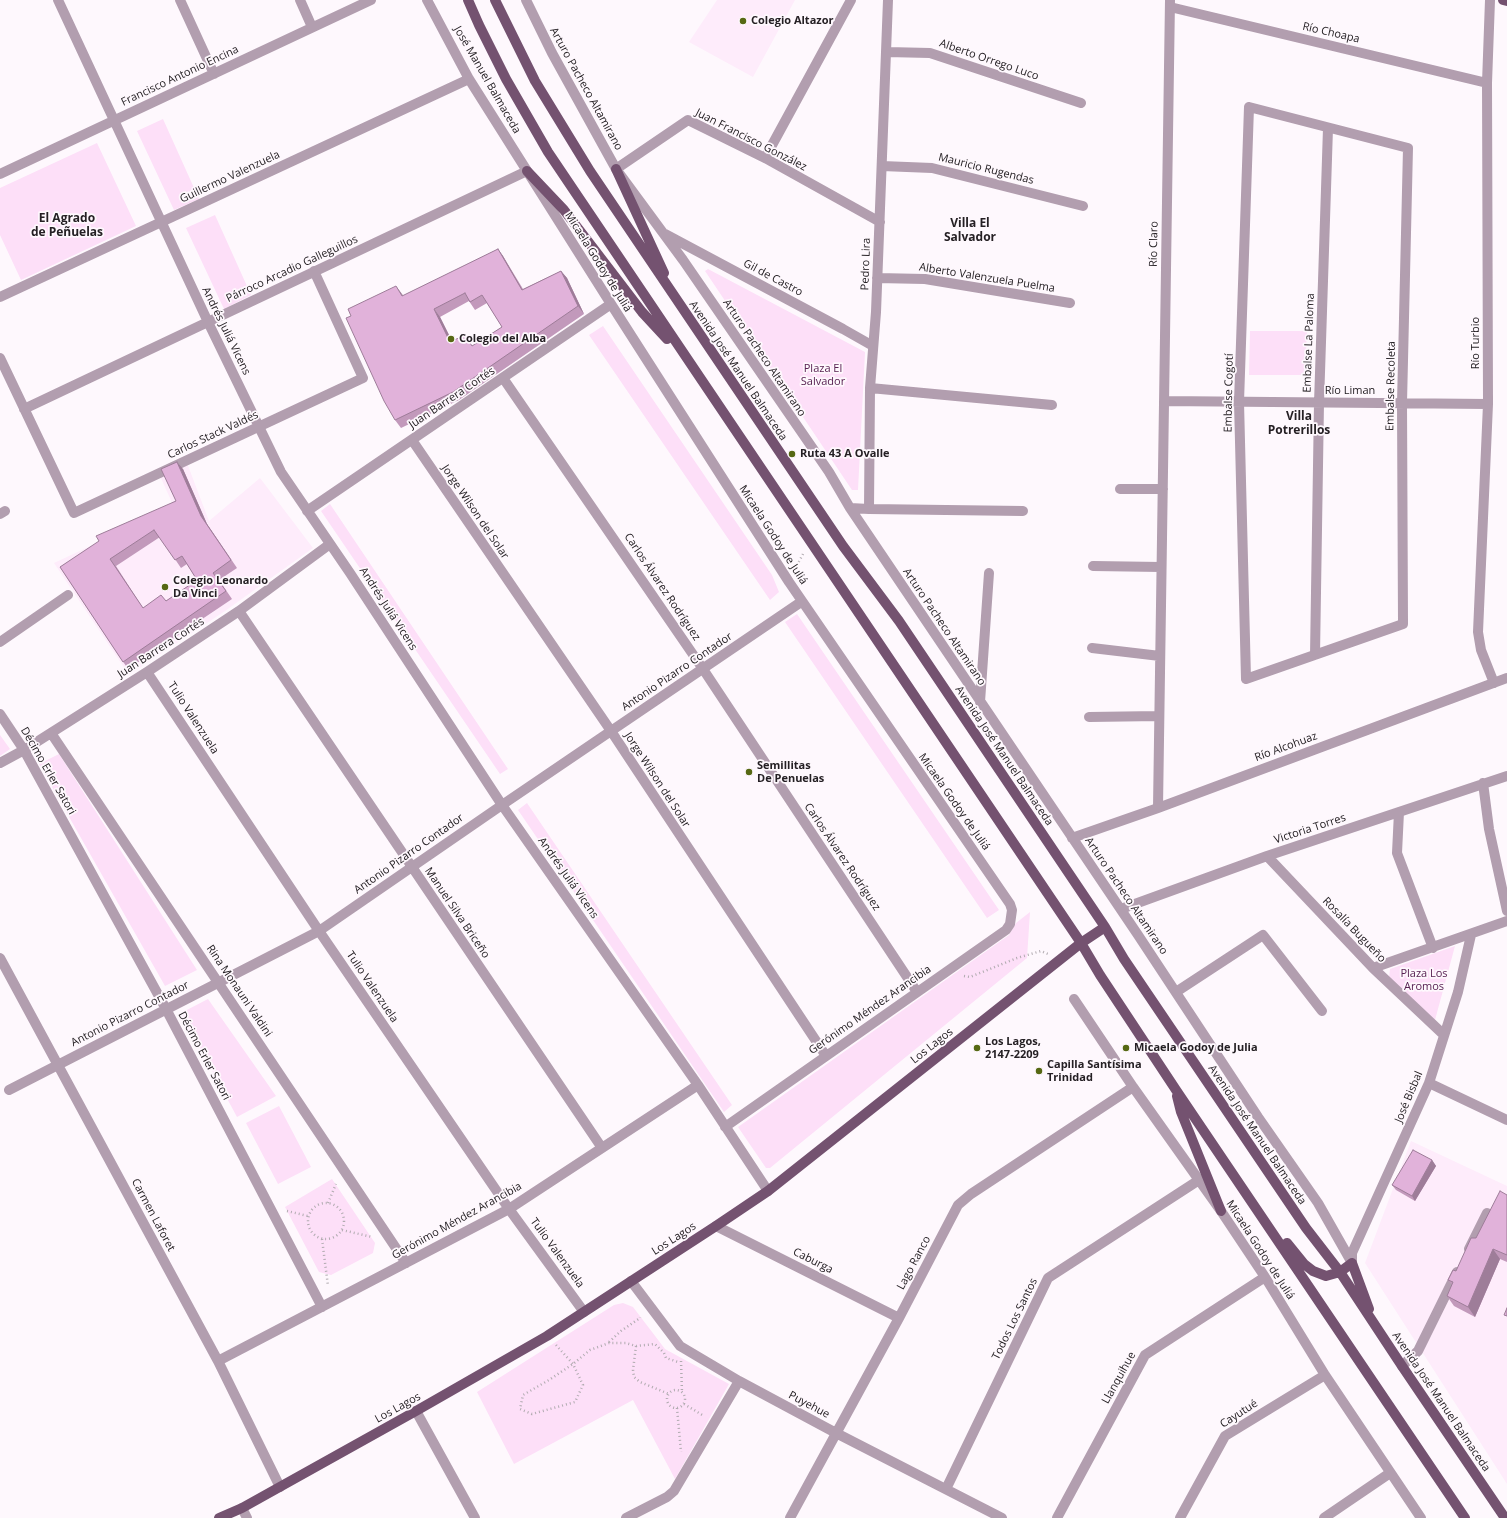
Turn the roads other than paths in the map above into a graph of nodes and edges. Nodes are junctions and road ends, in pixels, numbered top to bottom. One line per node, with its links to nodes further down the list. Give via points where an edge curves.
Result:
1 (58, 0): 21 (street, Andrés Juliá Vicens)
2 (180, 0): 17 (street)
3 (300, 0): 15 (street)
4 (371, 0): 15 (street, Francisco Antonio Encina)
5 (428, 0): 18 (street, José Manuel Balmaceda)
6 (468, 0): 41 (main road, via 506,79 541,141)
7 (495, 0): 35 (main road, Avenida José Manuel Balmaceda, via 535,81 562,127)
8 (526, 0): 25 (street, Arturo Pacheco Altamirano)
9 (851, 0): 23 (street)
10 (888, 0): 16 (street, Pedro Lira)
11 (1490, 0): 19 (street, Río Turbio)
12 (1503, 0): 13 (main road)
13 (1507, 1)
14 (1170, 3): 19 (street, Río Choapa); 44 (street, Río Claro)
15 (312, 28): 17 (street, Francisco Antonio Encina)
16 (887, 52): 20 (street, Alberto Orrego Luco, via 930,53); 24 (street, Pedro Lira)
17 (214, 74): 21 (street, Francisco Antonio Encina)
18 (469, 79): 27 (street, José Manuel Balmaceda); 29 (street, Guillermo Valenzuela)
19 (1487, 83): 48 (street, Río Turbio)
20 (1081, 104)
21 (114, 120): 26 (street, Francisco Antonio Encina); 29 (street, Andrés Juliá Vicens)
22 (1328, 128): 45 (street, Embalse Cogotí, via 1249,106); 46 (street, Embalse La Paloma); 47 (street, Embalse Recoleta, via 1408,148)
23 (765, 158): 25 (street, Juan Francisco González, via 688,120); 30 (street, Juan Francisco González)
24 (882, 166): 28 (street, Mauricio Rugendas, via 932,168); 30 (street, Pedro Lira)
25 (616, 169): 31 (street, Arturo Pacheco Altamirano); 35 (main road)
26 (1, 171)
27 (527, 171): 32 (street, Párroco Arcadio Galleguillos); 37 (street, Micaela Godoy de Juliá); 41 (main road, via 564,210 642,312)
28 (1083, 206)
29 (162, 222): 34 (street, Guillermo Valenzuela); 38 (street, Andrés Juliá Vicens)
30 (880, 222): 33 (street, Pedro Lira)
31 (661, 232): 39 (street, Gil de Castro); 55 (street, Arturo Pacheco Altamirano, via 683,260)
32 (314, 272): 38 (street, Párroco Arcadio Galleguillos); 51 (street, Carlos Stack Valdés, via 362,378)
33 (877, 278): 36 (street, Alberto Valenzuela Puelma, via 925,279); 39 (street, Pedro Lira)
34 (0, 298)
35 (677, 302): 94 (main road, Avenida José Manuel Balmaceda, via 843,546 898,620)
36 (1070, 303)
37 (611, 304): 42 (street, Juan Barrera Cortés); 64 (street, Micaela Godoy de Juliá)
38 (208, 322): 50 (street, Párroco Arcadio Galleguillos); 51 (street, Andrés Juliá Vicens)
39 (873, 346): 43 (street, Pedro Lira)
40 (0, 358): 50 (street)
41 (687, 361): 97 (main road)
42 (503, 378): 52 (street, Juan Barrera Cortés); 70 (street, Carlos Álvarez Rodríguez)
43 (870, 388): 49 (street); 56 (street, Pedro Lira)
44 (1164, 401): 45 (street, Río Liman); 54 (street, Río Claro)
45 (1240, 402): 46 (street, Río Liman); 68 (street, Embalse Cogotí, via 1246,679)
46 (1320, 403): 47 (street, Río Liman); 68 (street, Embalse La Paloma)
47 (1402, 403): 48 (street, Río Liman); 68 (street, Embalse Recoleta, via 1403,624)
48 (1488, 404): 73 (street, Río Turbio, via 1478,632 1481,650)
49 (1052, 405)
50 (24, 409): 51 (street, Carlos Stack Valdés, via 74,514)
51 (260, 427): 57 (street, Andrés Juliá Vicens, via 281,472)
52 (412, 440): 57 (street, Juan Barrera Cortés); 78 (street, Jorge Wilson del Solar)
53 (1120, 489): 54 (street)
54 (1162, 489): 61 (street, Río Claro)
55 (850, 508): 56 (street); 74 (street, Arturo Pacheco Altamirano)
56 (869, 509): 58 (street)
57 (307, 511): 59 (street, Andrés Juliá Vicens)
58 (1023, 511)
59 (330, 544): 65 (street, Juan Barrera Cortés); 84 (street, Andrés Juliá Vicens)
60 (1093, 566): 61 (street)
61 (1161, 567): 69 (street, Río Claro)
62 (989, 573): 74 (street)
63 (68, 595): 66 (street)
64 (802, 602): 70 (street, Antonio Pizarro Contador); 90 (street, Micaela Godoy de Juliá)
65 (239, 611): 71 (street, Juan Barrera Cortés); 89 (street, Manuel Silva Briceño)
66 (0, 642)
67 (1092, 648): 69 (street)
68 (1315, 655)
69 (1160, 656): 76 (street, Río Claro)
70 (703, 669): 78 (street, Antonio Pizarro Contador); 102 (street, Carlos Álvarez Rodríguez)
71 (148, 672): 79 (street, Juan Barrera Cortés); 95 (street, Tulio Valenzuela)
72 (1507, 678): 73 (street, Río Alcohuaz)
73 (1494, 683): 85 (street, Río Alcohuaz)
74 (980, 702): 87 (street, Arturo Pacheco Altamirano)
75 (0, 714): 80 (street, Décimo Erler Satori)
76 (1159, 716): 77 (street); 85 (street, Río Claro)
77 (1088, 717)
78 (610, 731): 84 (street, Antonio Pizarro Contador); 108 (street, Jorge Wilson del Solar)
79 (51, 733): 80 (street, Juan Barrera Cortés); 101 (street, Rina Monauni Valdini)
80 (24, 750): 81 (street, Juan Barrera Cortés); 105 (street, Décimo Erler Satori)
81 (0, 763)
82 (1507, 776): 83 (street, Victoria Torres)
83 (1483, 783): 86 (street, Victoria Torres); 92 (street, via 1489,829)
84 (502, 805): 89 (street, Antonio Pizarro Contador); 111 (street, Andrés Juliá Vicens)
85 (1158, 808): 87 (street, Río Alcohuaz)
86 (1399, 812): 88 (street, Victoria Torres); 98 (street, via 1397,853)
87 (1072, 838): 91 (street, Arturo Pacheco Altamirano)
88 (1267, 856): 91 (street, Victoria Torres); 100 (street, Rosalía Bugueño)
89 (412, 867): 95 (street, Antonio Pizarro Contador); 117 (street, Manuel Silva Briceño)
90 (1010, 904): 102 (street, Gerónimo Méndez Arancibia, via 1012,917 1006,930)
91 (1121, 909): 103 (street, Arturo Pacheco Altamirano)
92 (1507, 911)
93 (1507, 921): 96 (street)
94 (1105, 928): 97 (main road, Los Lagos); 127 (main road, Avenida José Manuel Balmaceda, via 1301,1221)
95 (319, 930): 101 (street, Antonio Pizarro Contador); 120 (street, Tulio Valenzuela)
96 (1471, 935): 98 (street); 107 (street, José Bisbal, via 1458,992)
97 (1080, 943): 114 (main road); 119 (main road, Los Lagos)
98 (1433, 948): 100 (street)
99 (0, 958): 109 (street, Carmen Laforet)
100 (1373, 968): 107 (street, Rosalía Bugueño)
101 (218, 982): 105 (street, Antonio Pizarro Contador); 125 (street, Rina Monauni Valdini)
102 (917, 992): 108 (street, Gerónimo Méndez Arancibia)
103 (1176, 992): 106 (street, via 1263,935); 126 (street, Arturo Pacheco Altamirano, via 1258,1117 1318,1202)
104 (1074, 999): 112 (street, Micaela Godoy de Juliá)
105 (166, 1009): 109 (street, Antonio Pizarro Contador); 130 (street, Décimo Erler Satori, via 271,1208)
106 (1322, 1010)
107 (1444, 1035): 110 (street, José Bisbal)
108 (826, 1056): 116 (street, Gerónimo Méndez Arancibia)
109 (58, 1064): 113 (street, Antonio Pizarro Contador); 134 (street, Carmen Laforet)
110 (1429, 1083): 115 (street); 126 (street, José Bisbal, via 1352,1253)
111 (698, 1085): 116 (street, Andrés Juliá Vicens); 117 (street, Gerónimo Méndez Arancibia)
112 (1133, 1087): 118 (street, Micaela Godoy de Juliá); 132 (street, Lago Ranco, via 958,1205)
113 (9, 1090)
114 (1176, 1090): 121 (main road, via 1181,1112); 124 (main road)
115 (1507, 1120)
116 (725, 1126): 119 (street, Andrés Juliá Vicens)
117 (602, 1148): 120 (street, Gerónimo Méndez Arancibia)
118 (1199, 1180): 121 (street, Micaela Godoy de Juliá); 142 (street, Todos Los Santos, via 1048,1278)
119 (768, 1191): 123 (main road, Los Lagos)
120 (509, 1209): 125 (street, Gerónimo Méndez Arancibia); 131 (street, Tulio Valenzuela)
121 (1221, 1211): 128 (street, Micaela Godoy de Juliá)
122 (1487, 1213): 135 (street, via 1418,1351)
123 (716, 1226): 129 (main road, Los Lagos); 132 (street, Caburga)
124 (1269, 1228): 127 (main road, via 1314,1271 1326,1276); 154 (main road)
125 (406, 1263): 130 (street, Gerónimo Méndez Arancibia)
126 (1352, 1263): 127 (main road); 133 (main road)
127 (1340, 1272): 133 (main road, Avenida José Manuel Balmaceda)
128 (1265, 1277): 136 (street, Micaela Godoy de Juliá); 150 (street, Llanquihue, via 1145,1355)
129 (631, 1281): 131 (main road, Los Lagos); 137 (street, Puyehue, via 680,1346)
130 (326, 1305): 134 (street, Gerónimo Méndez Arancibia)
131 (584, 1312): 138 (main road, Los Lagos)
132 (899, 1318): 139 (street, Lago Ranco)
133 (1376, 1328): 135 (main road, Avenida José Manuel Balmaceda)
134 (218, 1361): 141 (street, Carmen Laforet)
135 (1402, 1366): 155 (main road, Avenida José Manuel Balmaceda)
136 (1325, 1375): 140 (street, Micaela Godoy de Juliá); 151 (street, Cayutué, via 1225,1436)
137 (739, 1381): 139 (street, Puyehue); 147 (street, via 674,1491)
138 (416, 1411): 141 (main road, Los Lagos); 146 (street)
139 (836, 1433): 142 (street, Puyehue); 148 (street, Lago Ranco)
140 (1390, 1473): 152 (street); 153 (street, Micaela Godoy de Juliá)
141 (280, 1487): 143 (main road, Los Lagos)
142 (946, 1489): 149 (street, Puyehue)
143 (242, 1508): 144 (main road, Los Lagos); 145 (street)
144 (219, 1518)
145 (247, 1518)
146 (475, 1518)
147 (626, 1518)
148 (790, 1518)
149 (1002, 1518)
150 (1057, 1518)
151 (1180, 1518)
152 (1324, 1518)
153 (1421, 1518)
154 (1465, 1518)
155 (1505, 1518)

